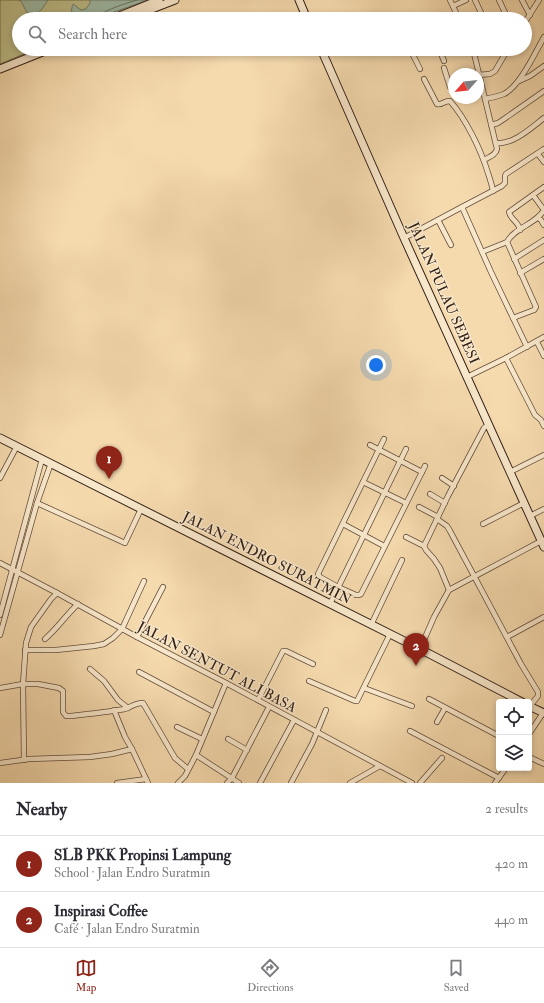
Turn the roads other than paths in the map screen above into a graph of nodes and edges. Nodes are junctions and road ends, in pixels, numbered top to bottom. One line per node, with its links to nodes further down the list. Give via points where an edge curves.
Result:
1 (159, 0): 11 (street)
2 (175, 0): 12 (street)
3 (299, 0): 13 (street)
4 (450, 0): 10 (street)
5 (466, 0): 10 (street)
6 (475, 0): 15 (street)
7 (499, 0): 16 (street)
8 (522, 0): 17 (street)
9 (539, 0): 18 (street)
10 (453, 6): 14 (street)
11 (129, 12)
12 (144, 12)
13 (304, 12)
14 (456, 12)
15 (481, 12)
16 (505, 12)
17 (528, 12)
18 (532, 12)
19 (544, 37): 34 (street)
20 (20, 56): 28 (street)
21 (32, 56): 32 (street)
22 (324, 56): 58 (street, JALAN PULAU SEBESI)
23 (414, 56): 33 (street)
24 (442, 56): 27 (street)
25 (475, 56): 31 (street)
26 (503, 57): 35 (street, via 495,71)
27 (444, 61)
28 (0, 64)
29 (544, 66): 36 (street)
30 (444, 68): 38 (street)
31 (478, 68)
32 (0, 69)
33 (420, 69)
34 (524, 72): 36 (street); 39 (street)
35 (484, 74)
36 (530, 76): 39 (street)
37 (424, 79): 48 (street, via 437,104 448,100 451,102 474,138)
38 (448, 81)
39 (519, 82): 42 (street, via 506,93)
40 (544, 92): 44 (street, via 498,123)
41 (484, 95): 42 (street)
42 (485, 99): 44 (street)
43 (544, 118): 45 (street, via 510,142)
44 (491, 125): 45 (street)
45 (496, 143): 48 (street, via 496,153)
46 (544, 149): 47 (street)
47 (538, 154): 49 (street); 51 (street, via 506,174 504,185)
48 (484, 160): 51 (street)
49 (544, 162)
50 (544, 187): 52 (street)
51 (493, 191): 53 (street)
52 (533, 195): 54 (street, via 544,210); 57 (street, via 509,212)
53 (462, 207): 55 (street); 62 (street)
54 (538, 218): 56 (street); 57 (street)
55 (438, 220): 58 (street); 61 (street)
56 (544, 225)
57 (520, 230): 60 (street)
58 (404, 238): 72 (street, JALAN PULAU SEBESI)
59 (544, 240): 63 (street)
60 (507, 242): 62 (street); 63 (street)
61 (451, 245)
62 (482, 252): 66 (street)
63 (514, 259): 65 (street)
64 (544, 259): 65 (street)
65 (520, 273): 66 (street, via 535,308)
66 (513, 318): 69 (street)
67 (544, 337): 68 (street)
68 (537, 342): 69 (street); 70 (street)
69 (527, 347): 71 (street)
70 (544, 356)
71 (506, 358): 72 (street); 74 (street, via 535,415)
72 (467, 376): 73 (street, JALAN PULAU SEBESI)
73 (489, 424): 87 (street, JALAN PULAU SEBESI); 91 (street, via 484,428)
74 (544, 426)
75 (0, 438): 78 (street, JALAN ENDRO SURATMIN)
76 (384, 439): 80 (street)
77 (370, 445): 80 (street)
78 (17, 446): 82 (street, JALAN ENDRO SURATMIN); 88 (street)
79 (406, 449): 83 (street)
80 (379, 450): 83 (street); 90 (street)
81 (544, 455): 87 (street)
82 (42, 459): 84 (street, JALAN ENDRO SURATMIN); 112 (street)
83 (400, 461): 86 (street); 92 (street)
84 (51, 463): 94 (street); 100 (street, JALAN ENDRO SURATMIN)
85 (425, 466): 86 (street)
86 (422, 472): 95 (street)
87 (510, 472): 97 (street, JALAN PULAU SEBESI)
88 (0, 478)
89 (442, 478): 91 (street)
90 (363, 482): 92 (street); 103 (street)
91 (454, 486): 96 (street)
92 (384, 493): 95 (street); 105 (street)
93 (430, 494): 96 (street)
94 (37, 503): 100 (street, via 125,543); 113 (street)
95 (406, 503): 108 (street)
96 (445, 503): 102 (street)
97 (524, 503): 101 (street, JALAN PULAU SEBESI); 104 (street)
98 (419, 507): 102 (street)
99 (544, 508): 101 (street)
100 (141, 509): 121 (street, JALAN ENDRO SURATMIN)
101 (530, 516): 107 (street, JALAN PULAU SEBESI)
102 (438, 518): 109 (street); 114 (street, via 447,526)
103 (343, 524): 105 (street); 117 (street, via 318,573 320,577)
104 (482, 524)
105 (363, 536): 108 (street); 117 (street)
106 (406, 537): 109 (street)
107 (543, 542): 114 (street)
108 (384, 546): 117 (street, via 360,595 356,596)
109 (424, 546): 118 (street, via 440,568)
110 (402, 560): 124 (street)
111 (0, 563): 112 (street, JALAN SENTUT ALI BASA)
112 (13, 570): 113 (street, JALAN SENTUT ALI BASA); 122 (street)
113 (18, 572): 119 (street, JALAN SENTUT ALI BASA); 127 (street)
114 (475, 577): 118 (street); 129 (street)
115 (144, 581): 125 (street)
116 (163, 587): 128 (street)
117 (338, 587): 121 (street)
118 (450, 590): 132 (street, via 434,617)
119 (57, 592): 120 (street, JALAN SENTUT ALI BASA); 131 (street, via 31,627)
120 (78, 604): 125 (street, JALAN SENTUT ALI BASA); 130 (street)
121 (330, 604): 124 (street, JALAN ENDRO SURATMIN)
122 (0, 615)
123 (544, 617): 129 (street)
124 (371, 625): 126 (street, JALAN ENDRO SURATMIN)
125 (122, 629): 128 (street, JALAN SENTUT ALI BASA); 131 (street, via 104,644 56,650)
126 (390, 634): 132 (street, JALAN ENDRO SURATMIN); 140 (street)
127 (0, 635)
128 (137, 637): 137 (street, JALAN SENTUT ALI BASA)
129 (507, 637): 144 (street, via 538,693)
130 (45, 639)
131 (25, 650): 138 (street)
132 (420, 650): 142 (street, JALAN ENDRO SURATMIN)
133 (313, 664): 143 (street, via 283,651)
134 (90, 669): 148 (street)
135 (139, 672): 152 (street)
136 (309, 682): 140 (street, via 356,702)
137 (226, 683): 143 (street, JALAN SENTUT ALI BASA); 152 (street)
138 (23, 684): 139 (street); 150 (street, via 61,689 63,712 66,716); 168 (street)
139 (0, 688)
140 (364, 688): 145 (street)
141 (429, 699): 149 (street)
142 (516, 699)
143 (258, 700): 146 (street, JALAN SENTUT ALI BASA)
144 (532, 704)
145 (412, 706)
146 (269, 707): 154 (street, JALAN SENTUT ALI BASA); 164 (street)
147 (532, 707): 153 (street)
148 (128, 708): 150 (street); 172 (street, via 144,703 175,758)
149 (445, 708): 155 (street); 160 (street)
150 (114, 710): 163 (street)
151 (326, 710): 159 (street)
152 (214, 712): 161 (street)
153 (544, 713): 158 (street)
154 (294, 720): 159 (street, JALAN SENTUT ALI BASA); 181 (street)
155 (437, 722)
156 (177, 727): 161 (street)
157 (410, 730): 175 (street)
158 (532, 730)
159 (317, 733): 171 (street, JALAN SENTUT ALI BASA); 182 (street)
160 (497, 735)
161 (202, 739): 165 (street)
162 (228, 739): 164 (street)
163 (132, 749): 168 (street, via 90,757); 176 (street)
164 (246, 750): 174 (street)
165 (196, 755): 172 (street); 174 (street)
166 (442, 758): 185 (street)
167 (532, 758): 170 (street)
168 (24, 760): 169 (street)
169 (0, 763)
170 (544, 764)
171 (380, 766): 183 (street); 184 (street, JALAN SENTUT ALI BASA)
172 (188, 769): 178 (street)
173 (504, 771): 175 (street)
174 (232, 778): 179 (street); 180 (street)
175 (499, 778): 186 (street)
176 (147, 781): 177 (street)
177 (117, 783)
178 (178, 783)
179 (227, 783)
180 (239, 783)
181 (260, 783)
182 (291, 783)
183 (350, 783)
184 (411, 783)
185 (420, 783)
186 (495, 783)

